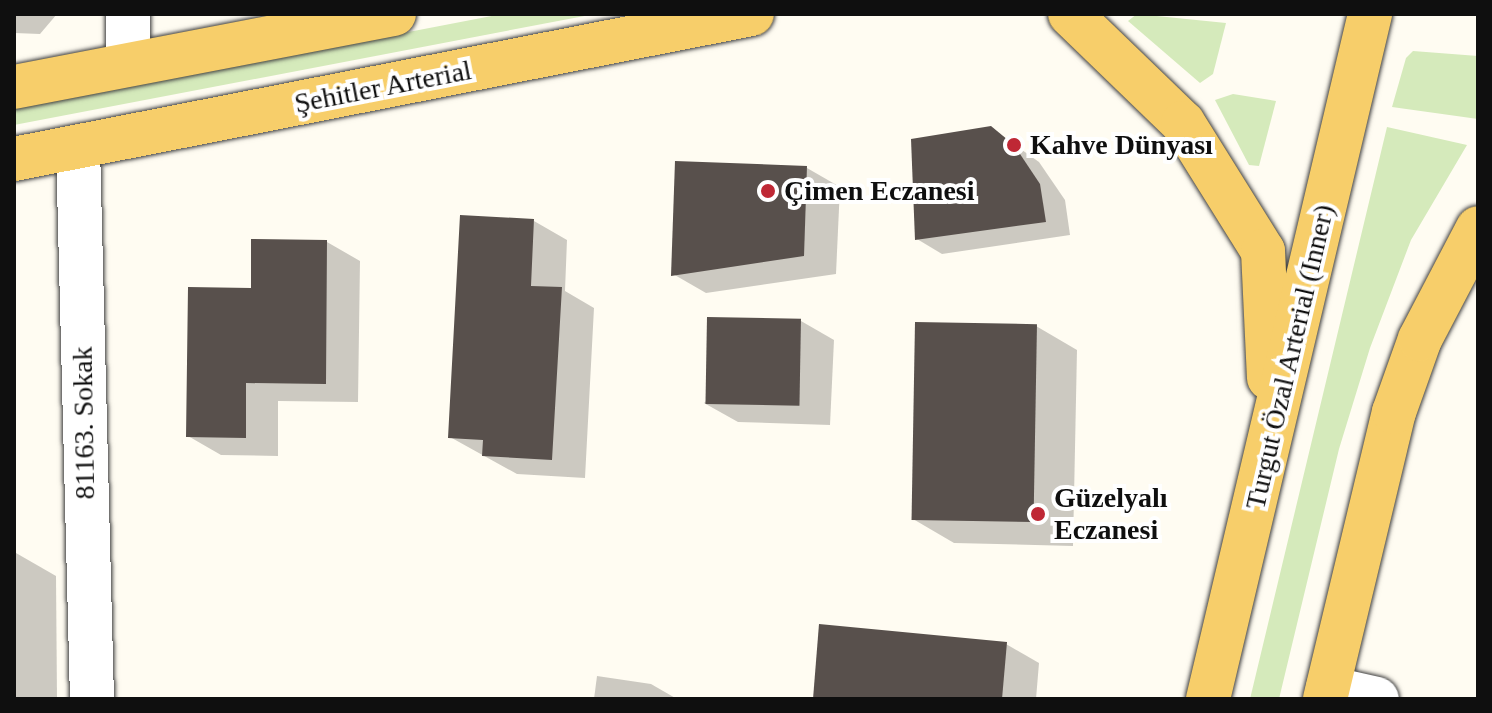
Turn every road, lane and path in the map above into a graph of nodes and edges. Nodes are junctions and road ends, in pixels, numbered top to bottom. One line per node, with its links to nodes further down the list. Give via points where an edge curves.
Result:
1 (128, 14): 6 (street)
2 (394, 14): 6 (main road)
3 (752, 14): 8 (main road, Şehitler Arterial)
4 (1070, 14): 11 (main road, via 1183,123 1263,251)
5 (1370, 14): 11 (main road, Turgut Özal Arterial (Inner))
6 (128, 64): 7 (main road)
7 (14, 87)
8 (78, 147): 9 (main road, Şehitler Arterial); 13 (street, 81163. Sokak)
9 (14, 159)
10 (1478, 228): 12 (main road, via 1420,339 1394,412)
11 (1272, 428): 14 (main road, Turgut Özal Arterial (Inner))
12 (1327, 694): 15 (street)
13 (92, 699)
14 (1208, 699)
15 (1377, 699)

